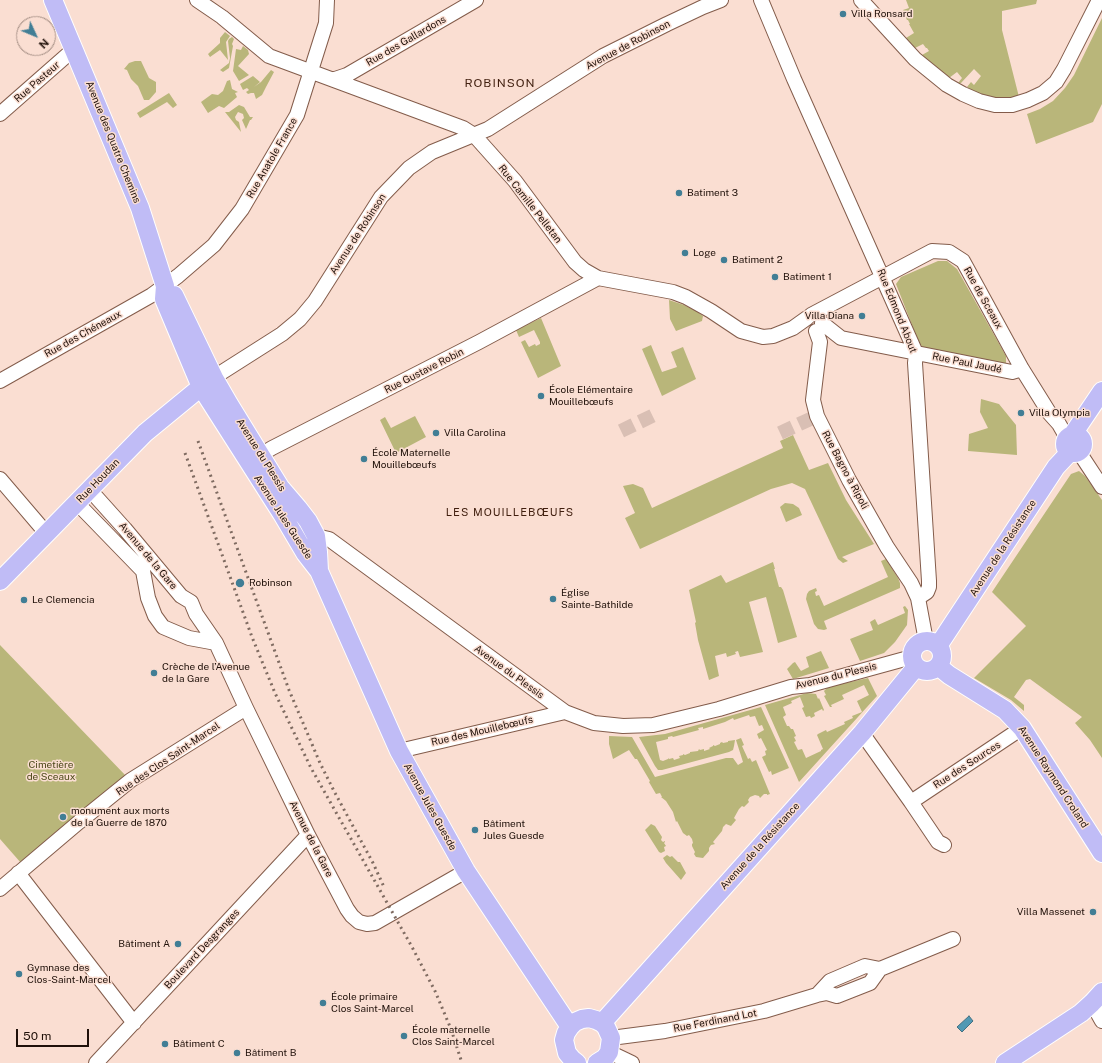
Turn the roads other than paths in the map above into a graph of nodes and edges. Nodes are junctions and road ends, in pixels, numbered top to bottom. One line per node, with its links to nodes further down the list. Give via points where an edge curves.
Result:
1 (53, 0): 9 (main road, Avenue des Quatre Chemins)
2 (198, 0): 10 (street, Rue Camille Pelletan, via 269,56)
3 (327, 0): 10 (street, Rue Anatole France, via 326,23)
4 (476, 0): 11 (street, Rue des Gallardons)
5 (721, 0): 13 (street, Avenue de Robinson, via 604,56 488,129)
6 (762, 0): 14 (street, Rue Edmond About, via 794,79)
7 (861, 0): 8 (street, via 915,59 947,85 979,101 995,105 1012,105 1028,100 1043,93 1056,82)
8 (1099, 0)
9 (74, 49): 12 (street, Rue Pasteur); 16 (main road, Avenue des Quatre Chemins, via 140,208)
10 (312, 71): 11 (street, Rue Camille Pelletan); 16 (street, Rue Anatole France, via 297,115 242,209 214,245)
11 (336, 79): 13 (street, Rue Camille Pelletan, via 463,128)
12 (0, 114)
13 (474, 135): 15 (street, Rue Camille Pelletan, via 515,181 576,262); 22 (street, Avenue de Robinson, via 432,152 409,168 381,196 315,301 300,319 282,334)
14 (883, 277): 17 (street, Rue de Sceaux); 19 (street, Rue Edmond About); 20 (street, Rue de Sceaux, via 932,251 950,252 963,261)
15 (598, 278): 18 (street, Rue Camille Pelletan, via 686,296); 26 (street, Rue Gustave Robin)
16 (165, 286): 21 (street, Rue des Chéneaux); 22 (main road, Avenue des Quatre Chemins, via 175,296)
17 (814, 322): 18 (street, Rue de Sceaux, via 773,336 763,337); 19 (street, Rue Paul Jaudé, via 841,338); 36 (street, Rue Bagno à Ripoli, via 820,342 813,400 817,416 849,480)
18 (741, 332)
19 (916, 353): 20 (street, Rue Paul Jaudé, via 1012,372); 36 (street, Rue Edmond About, via 929,581 927,592)
20 (1022, 369): 25 (street, Rue de Sceaux, via 1050,414)
21 (0, 381)
22 (207, 382): 26 (main road, Avenue du Plessis); 29 (main road, Rue Houdan, via 145,433)
23 (1102, 391): 25 (main road, Avenue de la Résistance)
24 (1102, 409): 25 (main road, Avenue de la Résistance)
25 (1074, 443): 28 (street, Rue de Sceaux); 38 (main road, Avenue de la Résistance)
26 (255, 459): 31 (main road, Avenue Jules Guesde); 33 (main road, Avenue du Plessis, via 298,508)
27 (0, 479): 32 (street)
28 (1102, 487)
29 (90, 490): 30 (main road, Rue Houdan); 37 (street, Avenue de la Gare, via 181,596 191,602)
30 (77, 503): 32 (main road, Rue Houdan); 37 (street, Avenue de la Gare, via 143,571 148,598 155,616 163,627 188,638)
31 (290, 526): 33 (main road); 34 (main road, Avenue Jules Guesde)
32 (47, 534): 35 (main road, Rue Houdan)
33 (316, 536): 34 (main road, Avenue Jules Guesde); 42 (street, Avenue du Plessis, via 329,539)
34 (318, 570): 45 (main road, Avenue Jules Guesde)
35 (0, 581)
36 (918, 598): 38 (street)
37 (216, 643): 41 (street, Avenue de la Gare)
38 (932, 643): 39 (main road, via 917,644 912,652); 40 (main road, via 942,654)
39 (914, 662): 40 (main road, via 925,671); 42 (street, Avenue du Plessis, via 792,687 654,725 623,726 594,723); 44 (main road, Avenue de la Résistance)
40 (938, 666): 43 (main road, Avenue Raymond Croland, via 1005,710)
41 (246, 708): 47 (street, Avenue de la Gare); 51 (street, Rue des Clos Saint-Marcel, via 131,780)
42 (565, 712): 45 (street, Rue des Mouillebœufs)
43 (1022, 728): 46 (street, Rue des Sources); 49 (main road, Avenue Raymond Croland)
44 (862, 733): 46 (street); 58 (main road, Avenue de la Résistance)
45 (399, 751): 50 (main road, Avenue Jules Guesde)
46 (911, 802): 48 (street, via 938,842)
47 (308, 835): 50 (street, Avenue de la Gare, via 346,909 355,919 367,924 375,923); 56 (street, Boulevard Desgranges)
48 (944, 845)
49 (1102, 853)
50 (466, 871): 57 (main road, Avenue Jules Guesde)
51 (18, 874): 52 (street, Rue des Clos Saint-Marcel); 56 (street)
52 (0, 889)
53 (953, 939): 58 (street, Rue Ferdinand Lot, via 880,969 870,982 837,996 827,993 817,995 764,1012)
54 (1097, 998): 55 (street); 62 (main road, via 1081,1013)
55 (1102, 1020)
56 (134, 1023): 60 (street, Boulevard Desgranges)
57 (570, 1027): 58 (main road, via 582,1019 596,1020); 59 (main road, via 564,1040)
58 (605, 1044): 61 (street)
59 (567, 1060)
60 (96, 1063)
61 (632, 1063)
62 (1004, 1063)

